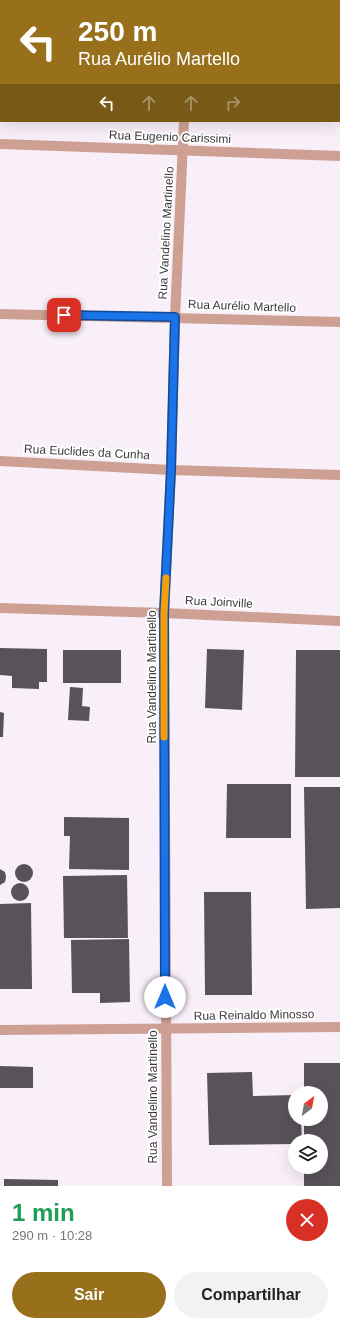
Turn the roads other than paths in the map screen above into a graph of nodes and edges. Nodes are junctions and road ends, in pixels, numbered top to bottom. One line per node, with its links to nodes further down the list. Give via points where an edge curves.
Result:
1 (184, 122): 3 (street, Rua Vandelino Martinello)
2 (0, 144): 3 (street, Rua Eugenio Carissimi)
3 (184, 150): 4 (street, Rua Eugenio Carissimi); 6 (street, Rua Vandelino Martinello)
4 (340, 156)
5 (0, 314): 6 (street, Rua Aurélio Martello)
6 (175, 317): 7 (street, Rua Aurélio Martello); 9 (street, Rua Vandelino Martinello)
7 (340, 322)
8 (0, 461): 9 (street, Rua Euclides da Cunha)
9 (171, 470): 10 (street, Rua Euclides da Cunha); 12 (street, Rua Vandelino Martinello)
10 (340, 475)
11 (0, 608): 12 (street, Rua Joinville)
12 (164, 613): 13 (street, Rua Joinville); 15 (street, Rua Vandelino Martinello)
13 (340, 621)
14 (340, 1027): 15 (street, Rua Reinaldo Minosso)
15 (165, 1029): 16 (street, Rua Reinaldo Minosso); 17 (street, Rua Vandelino Martinello)
16 (0, 1030)
17 (167, 1186)

